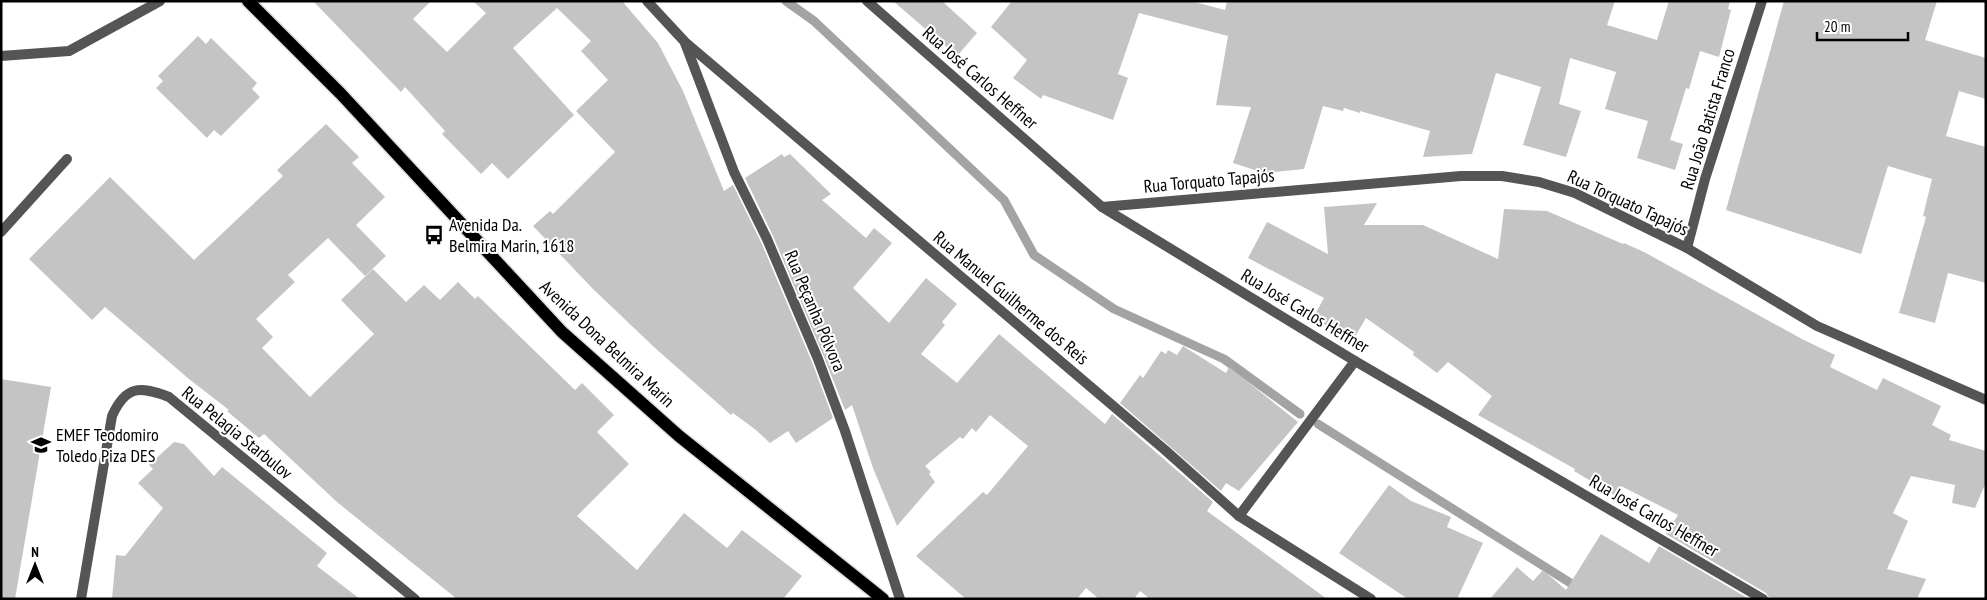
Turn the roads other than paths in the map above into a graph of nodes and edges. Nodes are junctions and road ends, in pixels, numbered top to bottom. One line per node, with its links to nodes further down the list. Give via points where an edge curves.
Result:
1 (160, 1): 7 (street, via 69,51)
2 (248, 1): 17 (main road, Avenida Dona Belmira Marin, via 341,94 562,332 679,436)
3 (647, 1): 6 (street, Rua Manuel Guilherme dos Reis)
4 (867, 1): 9 (street, Rua José Carlos Heffner)
5 (1762, 1): 11 (street, Rua João Batista Franco, via 1705,179)
6 (685, 42): 14 (street, Rua Manuel Guilherme dos Reis); 18 (street, Rua Peçanha Pólvora, via 734,172 818,359 860,474)
7 (1, 56)
8 (67, 160): 10 (street)
9 (1102, 207): 11 (street, Rua Torquato Tapajós, via 1462,176 1502,176 1539,182 1575,193); 12 (street, Rua José Carlos Heffner)
10 (1, 232)
11 (1687, 248): 13 (street, Rua Torquato Tapajós, via 1817,326)
12 (1355, 361): 14 (street); 20 (street, Rua José Carlos Heffner)
13 (1986, 400)
14 (1239, 516): 19 (street, Rua Manuel Guilherme dos Reis)
15 (81, 599): 16 (street, Rua Pelagia Starbulov, via 112,416 127,393 139,389 169,397)
16 (415, 599)
17 (883, 599)
18 (900, 599)
19 (1371, 599)
20 (1763, 599)

